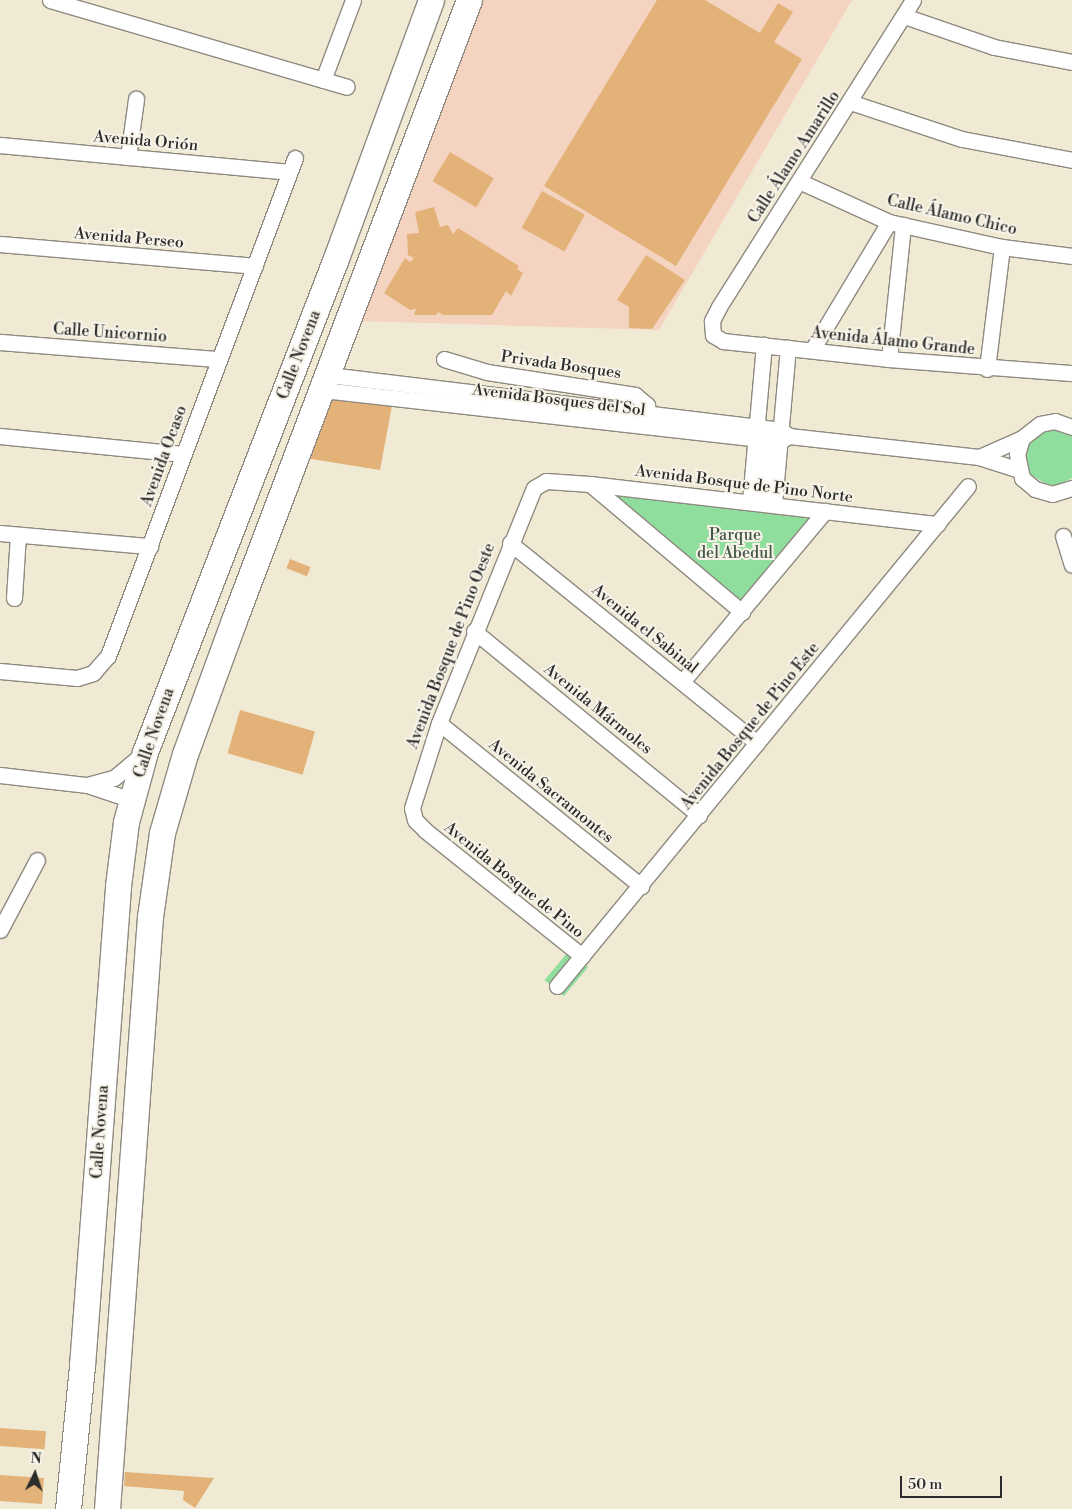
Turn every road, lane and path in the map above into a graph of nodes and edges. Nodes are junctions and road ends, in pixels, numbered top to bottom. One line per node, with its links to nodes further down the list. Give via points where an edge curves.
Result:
1 (50, 0): 6 (street)
2 (353, 0): 9 (street)
3 (430, 0): 22 (main road, Calle Novena)
4 (469, 0): 34 (main road, Calle Novena)
5 (913, 0): 7 (street, Calle Álamo Amarillo)
6 (70, 3): 9 (street)
7 (904, 16): 8 (street, via 994,47); 12 (street, Calle Álamo Amarillo)
8 (1072, 62)
9 (323, 80): 10 (street)
10 (347, 88)
11 (136, 99): 14 (street)
12 (850, 102): 15 (street, via 962,139); 17 (street, Calle Álamo Amarillo)
13 (0, 145): 14 (street, Avenida Orión)
14 (128, 157): 16 (street, Avenida Orión)
15 (1072, 160)
16 (292, 165): 23 (street, Avenida Ocaso)
17 (800, 182): 18 (street, Calle Álamo Chico); 24 (street, Calle Álamo Amarillo, via 719,307 712,321)
18 (896, 223): 20 (street, Calle Álamo Chico); 28 (street); 31 (street)
19 (0, 244): 23 (street, Avenida Perseo)
20 (1002, 246): 21 (street, Calle Álamo Chico); 32 (street)
21 (1072, 256)
22 (335, 262): 34 (main road, via 332,288 314,341 314,369); 63 (main road, Calle Novena)
23 (255, 266): 30 (street, Avenida Ocaso)
24 (713, 335): 26 (street, Avenida Álamo Grande, via 723,341)
25 (0, 342): 30 (street, Calle Unicornio)
26 (764, 345): 27 (street, Avenida Álamo Grande); 38 (street)
27 (788, 348): 28 (street, Avenida Álamo Grande); 38 (street)
28 (812, 350): 31 (street, Avenida Álamo Grande)
29 (444, 358): 35 (street, Privada Bosques, via 487,372 628,392 641,397)
30 (218, 359): 40 (street, Avenida Ocaso)
31 (889, 359): 32 (street, Avenida Álamo Grande)
32 (986, 369): 33 (street, Avenida Álamo Grande)
33 (1072, 373)
34 (326, 382): 35 (street, Avenida Bosques del Sol); 76 (main road, Calle Novena, via 185,754 157,854)
35 (649, 421): 38 (street, Avenida Bosques del Sol)
36 (1072, 427): 39 (street, via 1047,422 1033,427)
37 (0, 436): 40 (street)
38 (772, 436): 41 (street, Avenida Bosques del Sol); 47 (street); 47 (street)
39 (1022, 438): 41 (street); 42 (street, via 1017,454)
40 (183, 454): 54 (street, Avenida Ocaso)
41 (979, 457): 42 (street, Avenida Bosques del Sol)
42 (1019, 470): 46 (street, via 1028,484 1043,493)
43 (546, 481): 44 (street, Avenida Bosque de Pino Norte); 53 (street, Avenida Bosque de Pino Oeste, via 530,493)
44 (590, 484): 47 (street, Avenida Bosque de Pino Norte); 57 (street)
45 (968, 486): 49 (street, Avenida Bosque de Pino Este)
46 (1071, 490)
47 (762, 502): 48 (street, Avenida Bosque de Pino Norte)
48 (825, 511): 49 (street, Avenida Bosque de Pino Norte); 57 (street)
49 (938, 524): 62 (street, Avenida Bosque de Pino Este)
50 (0, 533): 51 (street)
51 (18, 535): 54 (street); 56 (street)
52 (1063, 536): 55 (street)
53 (510, 543): 58 (street, Avenida Bosque de Pino Oeste); 60 (street, Avenida el Sabinal)
54 (150, 546): 59 (street, Avenida Ocaso, via 114,643 101,667 77,678)
55 (1071, 561)
56 (14, 598)
57 (742, 612): 60 (street)
58 (474, 631): 61 (street, Avenida Bosque de Pino Oeste); 67 (street, Avenida Mármoles)
59 (0, 671)
60 (682, 682): 62 (street, Avenida el Sabinal)
61 (439, 723): 68 (street, Avenida Bosque de Pino Oeste, via 413,799 416,820); 70 (street, Avenida Sacramontes)
62 (758, 743): 67 (street, Avenida Bosque de Pino Este)
63 (145, 752): 65 (street, via 114,778); 66 (main road, Calle Novena)
64 (0, 775): 65 (street)
65 (87, 785): 66 (street)
66 (132, 800): 75 (main road, Calle Novena, via 121,851)
67 (699, 815): 70 (street, Avenida Bosque de Pino Este)
68 (425, 830): 73 (street, Avenida Bosque de Pino)
69 (36, 860): 71 (street)
70 (641, 886): 73 (street, Avenida Bosque de Pino Este)
71 (7, 899): 72 (street)
72 (0, 930)
73 (582, 956): 74 (street, Avenida Bosque de Pino Este)
74 (557, 986)
75 (68, 1509)
76 (107, 1509)

